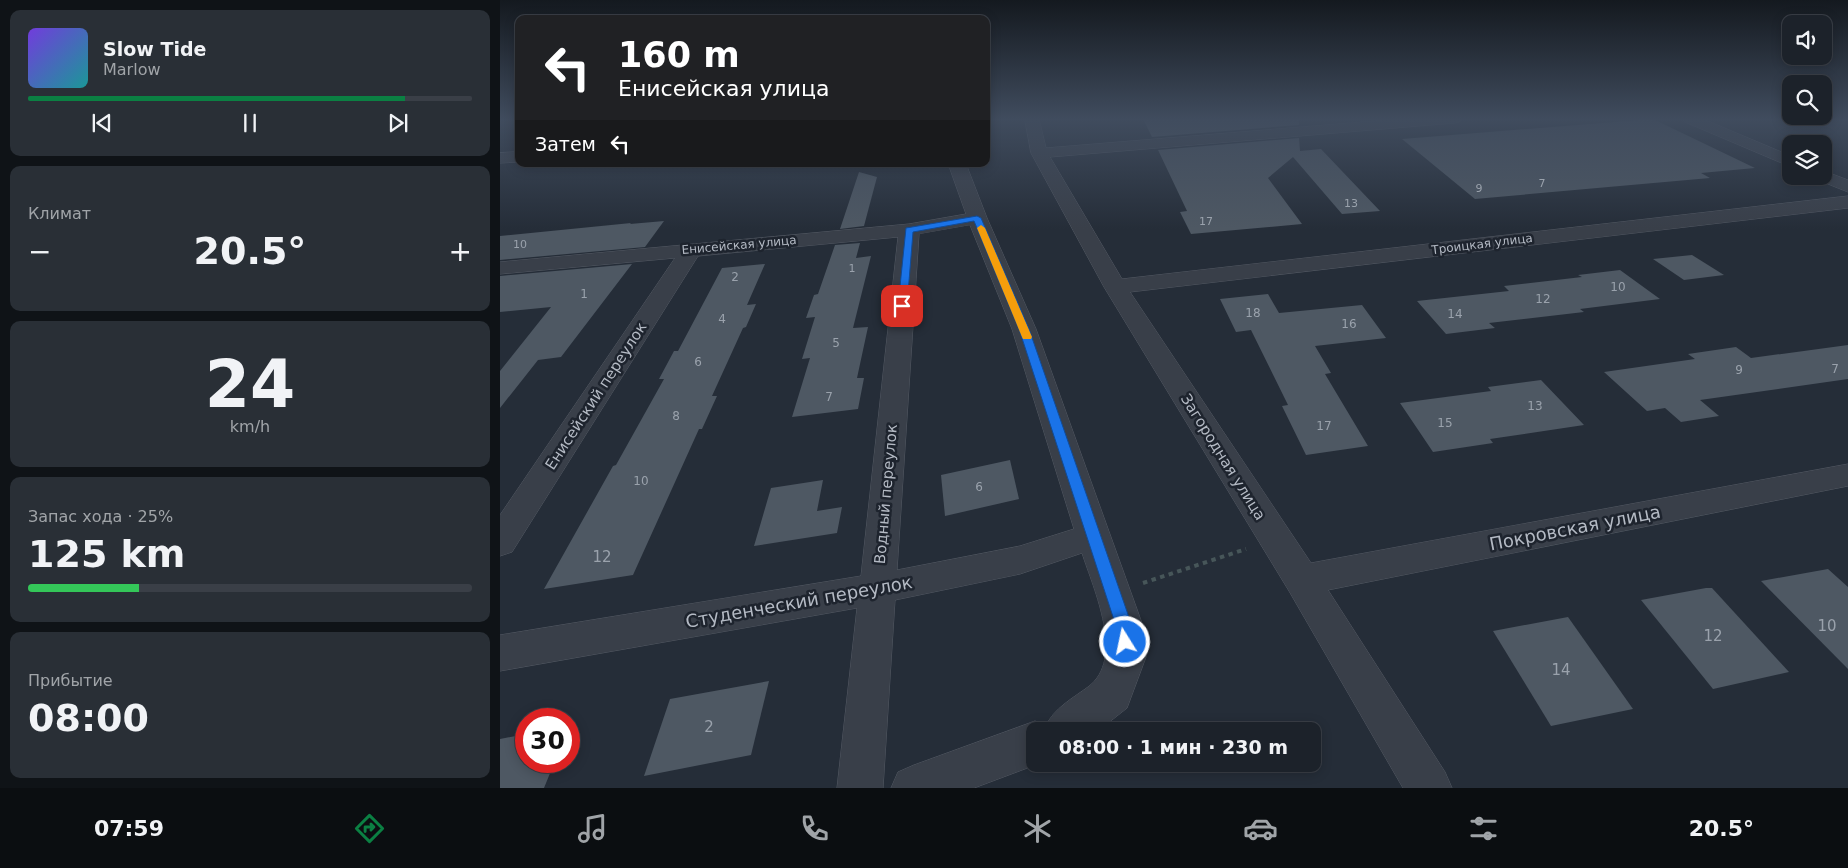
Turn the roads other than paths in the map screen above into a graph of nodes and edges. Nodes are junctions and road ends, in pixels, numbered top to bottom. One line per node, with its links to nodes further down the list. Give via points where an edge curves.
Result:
1 (1040, 156): 12 (street, Загородная улица)
2 (515, 157): 3 (street)
3 (500, 158)
4 (959, 167): 8 (street)
5 (1832, 180): 6 (street)
6 (1848, 187)
7 (1848, 202): 12 (street, Троицкая улица)
8 (977, 218): 9 (street, Енисейская улица); 14 (street, via 1024,329)
9 (909, 230): 10 (street, Енисейская улица); 17 (street, Водный переулок)
10 (692, 249): 11 (street, Енисейская улица); 15 (street, Енисейский переулок)
11 (500, 268)
12 (1115, 287): 16 (street, Загородная улица)
13 (1848, 475): 16 (street, Покровская улица)
14 (1094, 536): 17 (street, Студенческий переулок, via 1020,560); 19 (street, via 1124,626 1126,657 1112,694)
15 (500, 542)
16 (1302, 580): 23 (street, Загородная улица)
17 (878, 589): 18 (street, Студенческий переулок); 21 (street, Водный переулок)
18 (500, 653)
19 (1076, 722)
20 (1026, 746): 22 (street)
21 (860, 788)
22 (914, 788)
23 (1429, 788)

